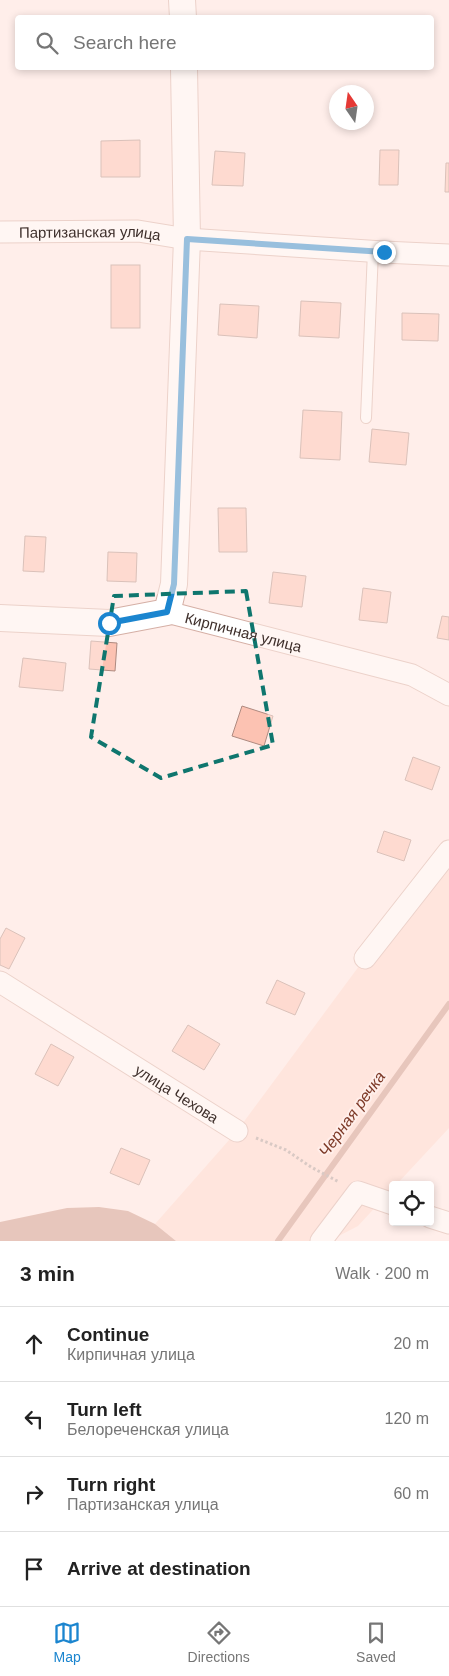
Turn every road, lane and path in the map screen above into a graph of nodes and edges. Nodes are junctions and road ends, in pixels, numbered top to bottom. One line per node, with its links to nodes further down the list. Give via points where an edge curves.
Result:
1 (182, 0): 2 (street)
2 (183, 15)
3 (184, 70): 5 (street)
4 (0, 232): 5 (street, Партизанская улица, via 138,232)
5 (187, 239): 6 (street, Партизанская улица); 9 (street, via 174,584)
6 (373, 252): 7 (street, Партизанская улица); 8 (lane)
7 (449, 255)
8 (366, 418)
9 (167, 612): 10 (street, Кирпичная улица, via 109,623); 11 (street, Кирпичная улица, via 412,675)
10 (0, 618)
11 (449, 695)
12 (449, 852): 13 (street)
13 (365, 958)
14 (0, 982): 15 (street, улица Чехова)
15 (237, 1131): 16 (path, via 286,1150)
16 (358, 1192): 17 (street); 20 (street)
17 (389, 1203)
18 (434, 1219): 19 (street)
19 (449, 1223)
20 (321, 1241)

